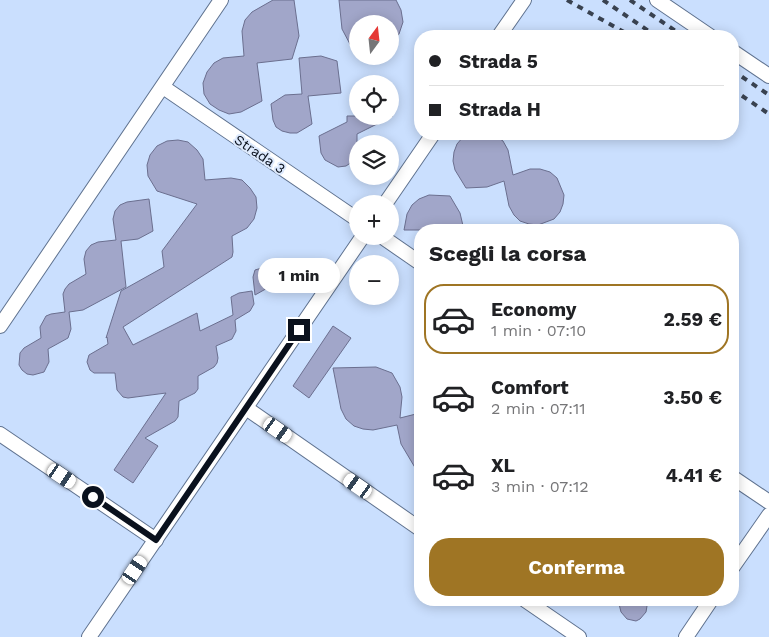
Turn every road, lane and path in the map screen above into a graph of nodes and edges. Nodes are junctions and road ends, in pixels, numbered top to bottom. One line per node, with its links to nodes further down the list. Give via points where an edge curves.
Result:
1 (221, 0): 8 (lane)
2 (524, 0): 4 (lane)
3 (657, 0): 5 (lane)
4 (504, 30)
5 (701, 30)
6 (739, 56): 7 (lane)
7 (769, 76)
8 (163, 87): 11 (lane, Strada 3); 15 (lane)
9 (429, 140): 10 (lane)
10 (391, 195)
11 (349, 214)
12 (357, 245): 16 (lane)
13 (394, 245): 14 (lane)
14 (414, 259)
15 (0, 326)
16 (246, 408): 21 (lane); 22 (lane)
17 (0, 434): 22 (lane)
18 (739, 482): 19 (lane)
19 (769, 502)
20 (769, 515): 23 (lane)
21 (414, 525)
22 (156, 540): 26 (lane)
23 (739, 558)
24 (533, 606): 27 (lane)
25 (707, 606): 28 (lane)
26 (89, 637)
27 (579, 637)
28 (686, 637)

